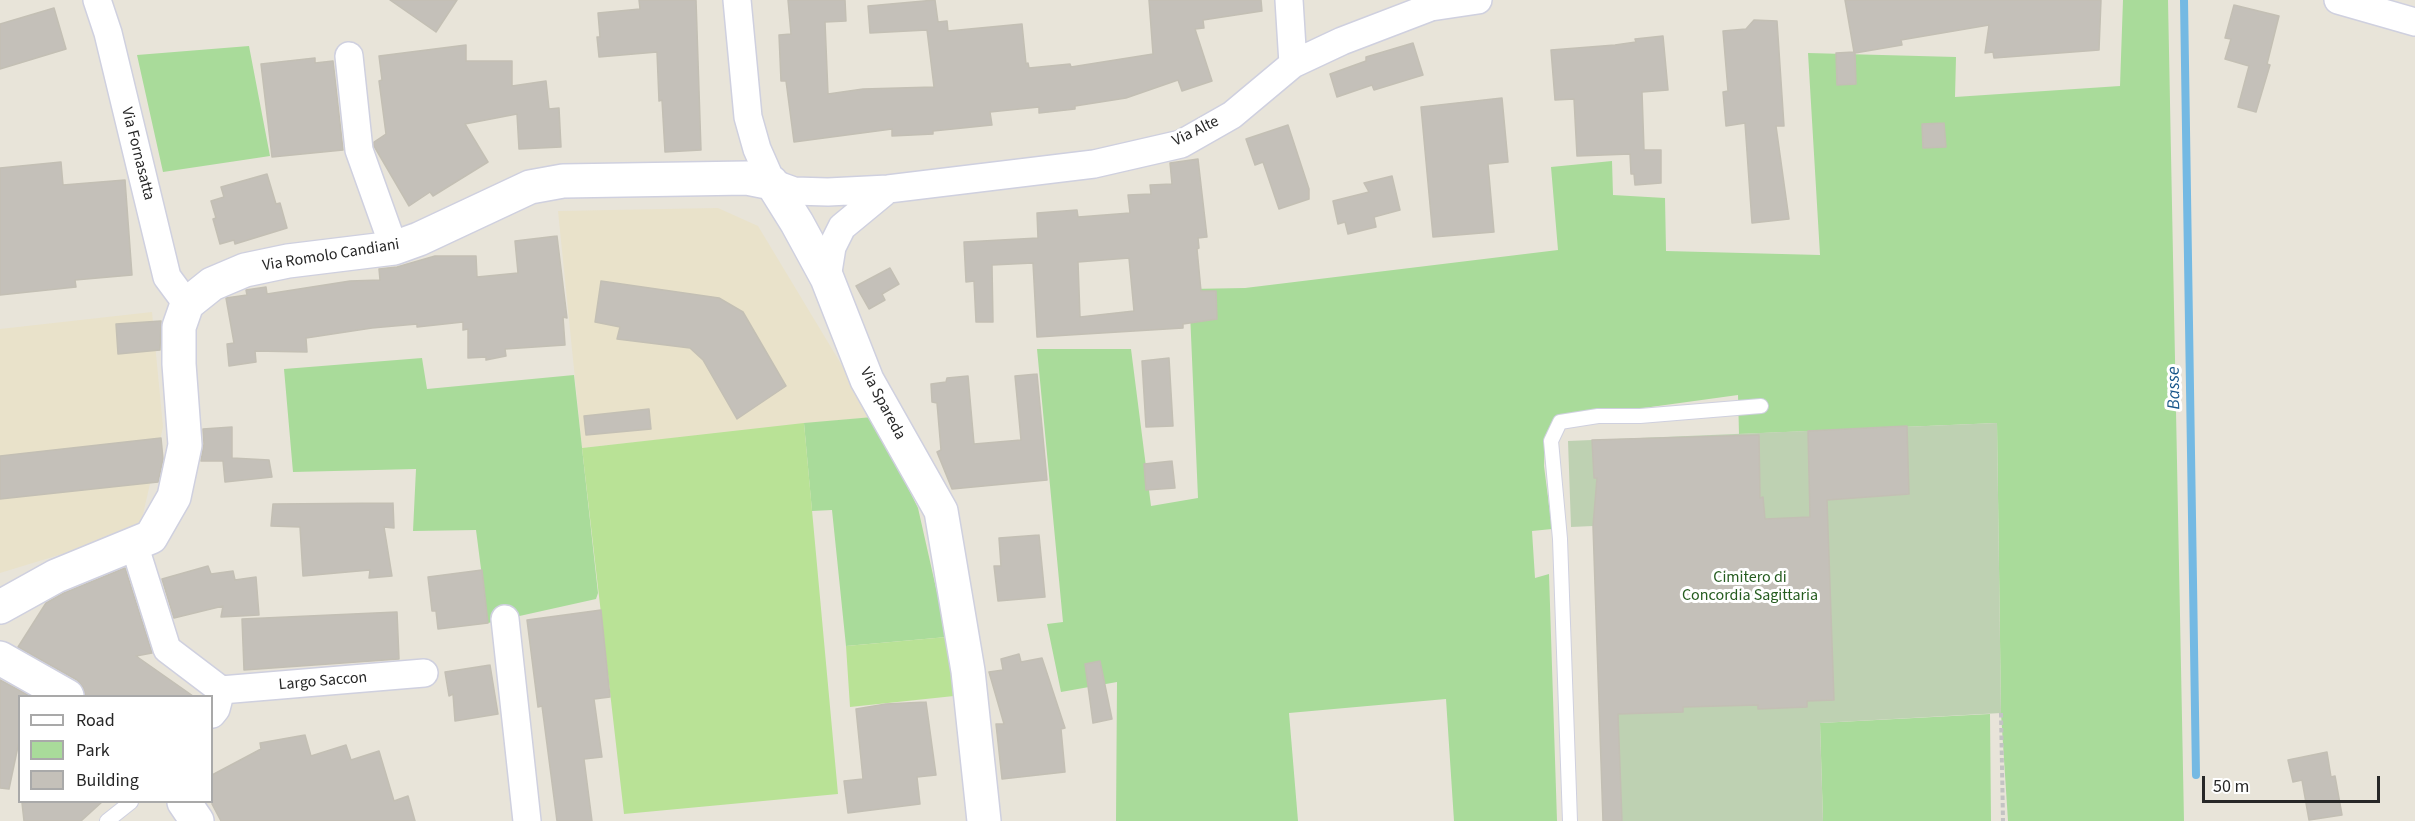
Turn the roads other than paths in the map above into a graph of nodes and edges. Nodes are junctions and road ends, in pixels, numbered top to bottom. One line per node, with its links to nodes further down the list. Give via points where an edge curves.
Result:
1 (97, 0): 13 (street, Via Fornasatta, via 167,277)
2 (737, 0): 9 (street, Via Spareda, via 748,117)
3 (1289, 0): 8 (street)
4 (1478, 0): 8 (street, Via Alte, via 1431,7)
5 (2338, 0): 6 (street)
6 (2415, 22)
7 (349, 56): 11 (street, via 358,150)
8 (1293, 64): 10 (street, Via Alte, via 1232,115 1181,144 1094,164)
9 (772, 183): 10 (street, Via Alte, via 794,191); 11 (street, Via Romolo Candiani, via 747,177 563,181 530,188); 12 (street, Via Spareda)
10 (888, 189): 12 (street, via 842,227 832,248)
11 (394, 248): 13 (street, Via Romolo Candiani, via 246,270 212,284)
12 (827, 278): 28 (street, Via Spareda, via 867,380 941,511 968,671)
13 (187, 304): 15 (street, via 179,327 184,445 174,497 151,537)
14 (1761, 406): 29 (lane, via 1560,422 1551,441 1560,539)
15 (134, 544): 16 (street, via 56,576); 21 (street, Largo Saccon, via 167,649)
16 (0, 607)
17 (505, 619): 27 (street)
18 (0, 658): 20 (street)
19 (424, 673): 22 (street, Largo Saccon)
20 (65, 695)
21 (210, 695)
22 (216, 702)
23 (129, 803): 25 (lane)
24 (185, 803): 26 (street)
25 (107, 821)
26 (197, 821)
27 (526, 821)
28 (984, 821)
29 (1570, 821)

